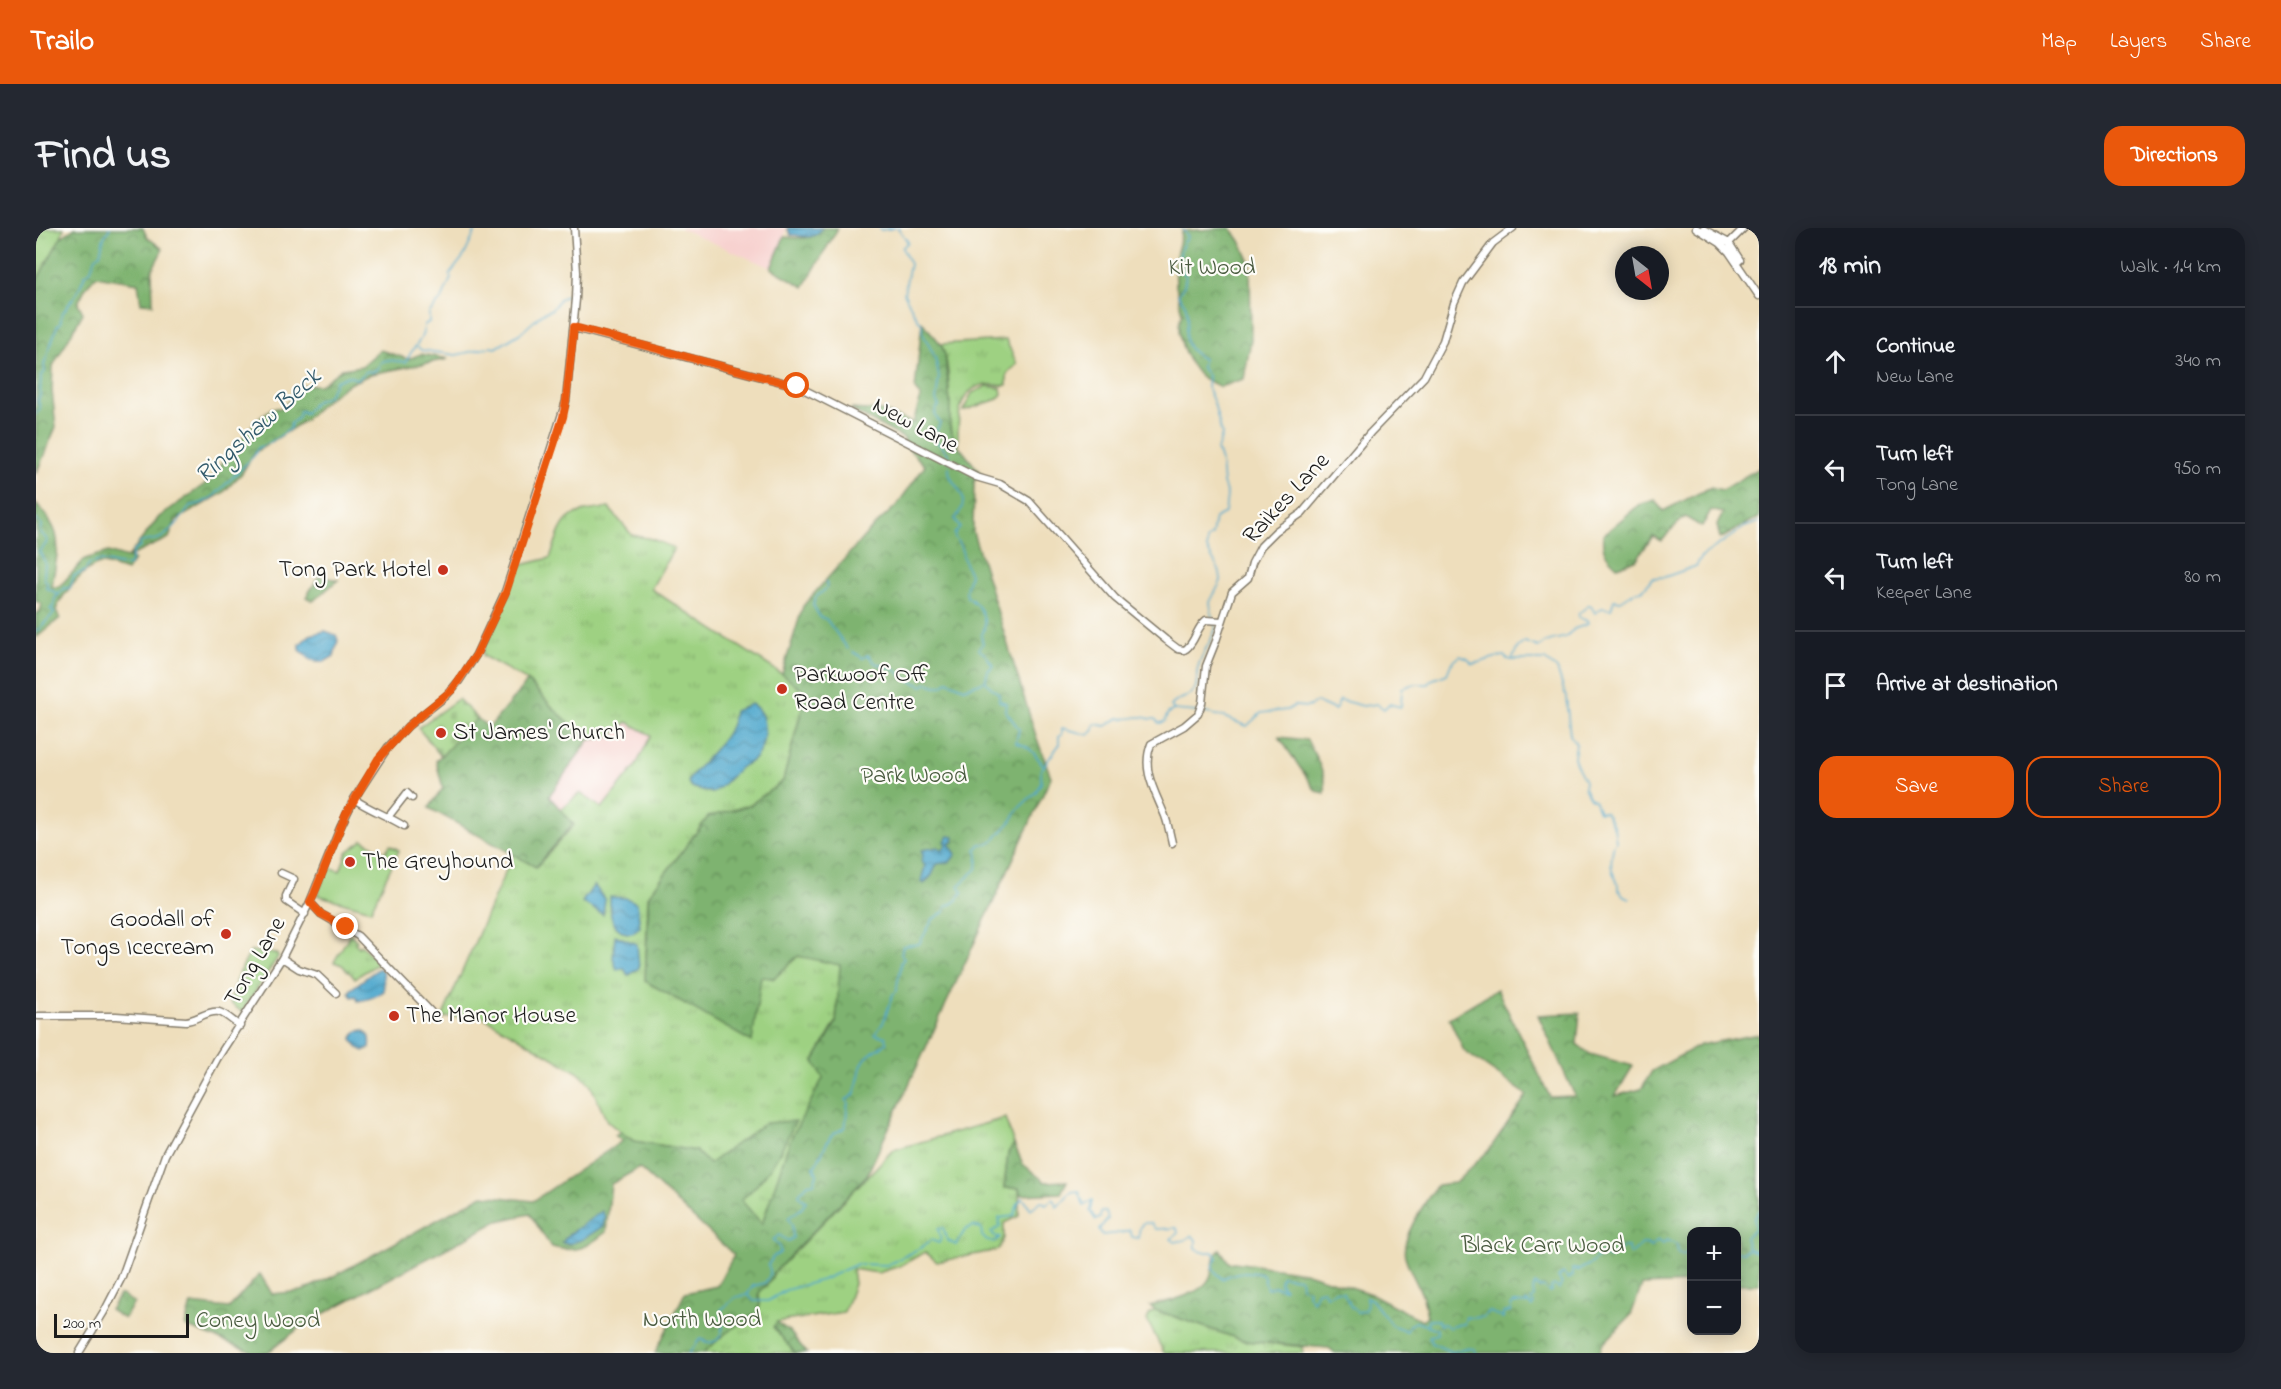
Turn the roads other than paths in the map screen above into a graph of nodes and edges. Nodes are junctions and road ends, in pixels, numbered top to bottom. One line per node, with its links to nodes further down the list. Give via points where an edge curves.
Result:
1 (574, 228): 8 (street, Tong Lane)
2 (1513, 228): 9 (street, Raikes Lane, via 1493,243 1463,283 1443,341 1424,377 1302,513 1261,546 1248,578 1232,592)
3 (1744, 228): 5 (street)
4 (1700, 229): 5 (street); 7 (street, via 1729,252)
5 (1729, 243): 6 (street)
6 (1746, 269)
7 (1759, 296)
8 (574, 327): 9 (street, New Lane, via 797,386 975,477 1000,484 1029,501 1115,598 1178,649 1185,650 1206,620); 11 (street, Tong Lane, via 563,417 506,592 459,681 400,733 378,759)
9 (1222, 621): 14 (street, Raikes Lane, via 1206,666 1199,711 1184,726 1151,744 1146,756 1146,768)
10 (412, 798): 12 (street, via 407,794)
11 (354, 799): 12 (street); 16 (street, Tong Lane)
12 (389, 816): 13 (street)
13 (404, 826)
14 (1172, 843)
15 (281, 873): 17 (street, via 294,879 286,902)
16 (310, 902): 17 (street, Tong Lane); 21 (street, via 321,914 358,936)
17 (305, 914): 18 (street, Tong Lane)
18 (282, 958): 19 (street, via 317,975); 22 (street, Tong Lane)
19 (336, 993)
20 (38, 1016): 22 (street, via 193,1021 219,1012)
21 (436, 1017)
22 (240, 1026): 23 (street, Tong Lane, via 165,1155 121,1279)
23 (79, 1353)

